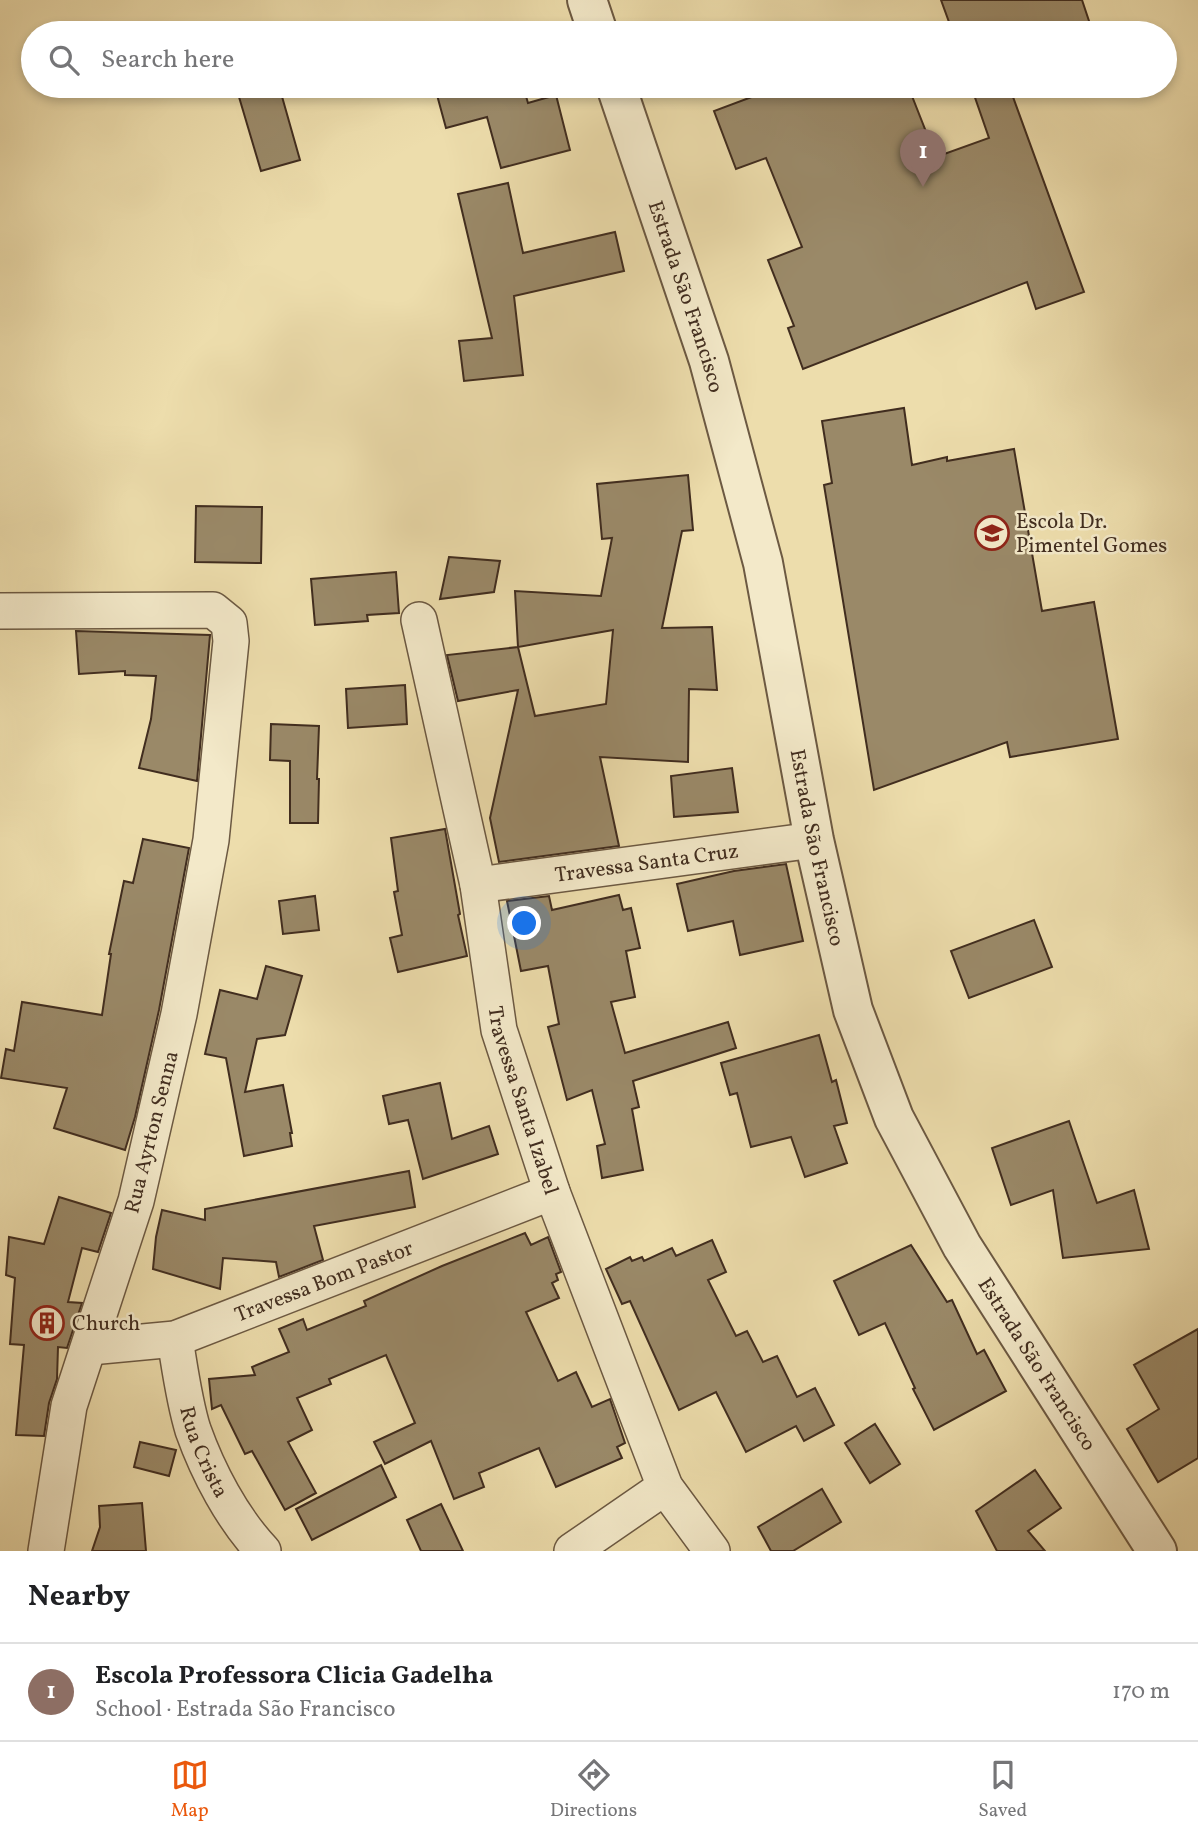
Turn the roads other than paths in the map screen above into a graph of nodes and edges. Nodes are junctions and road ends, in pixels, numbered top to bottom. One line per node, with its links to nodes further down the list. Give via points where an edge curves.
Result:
1 (587, 0): 2 (street)
2 (594, 21)
3 (620, 98): 6 (street, Estrada São Francisco, via 709,361 760,550)
4 (0, 611): 10 (street, Rua Ayrton Senna, via 213,610 229,623 211,840 179,1014 136,1201)
5 (419, 620): 7 (street, Travessa Santa Izabel)
6 (814, 840): 7 (street, Travessa Santa Cruz); 16 (street, Estrada São Francisco, via 853,1010 894,1118 962,1246)
7 (478, 884): 8 (street, Travessa Santa Izabel, via 499,1030)
8 (552, 1192): 9 (street, Travessa Bom Pastor); 11 (street, Travessa Santa Izabel)
9 (174, 1339): 10 (street, Travessa Bom Pastor); 13 (street, Rua Crista, via 193,1429 219,1488)
10 (90, 1347): 12 (street, Rua Ayrton Senna, via 69,1406)
11 (665, 1486): 14 (street); 15 (street, Travessa Santa Izabel)
12 (46, 1551)
13 (263, 1551)
14 (572, 1551)
15 (712, 1551)
16 (1157, 1551)

